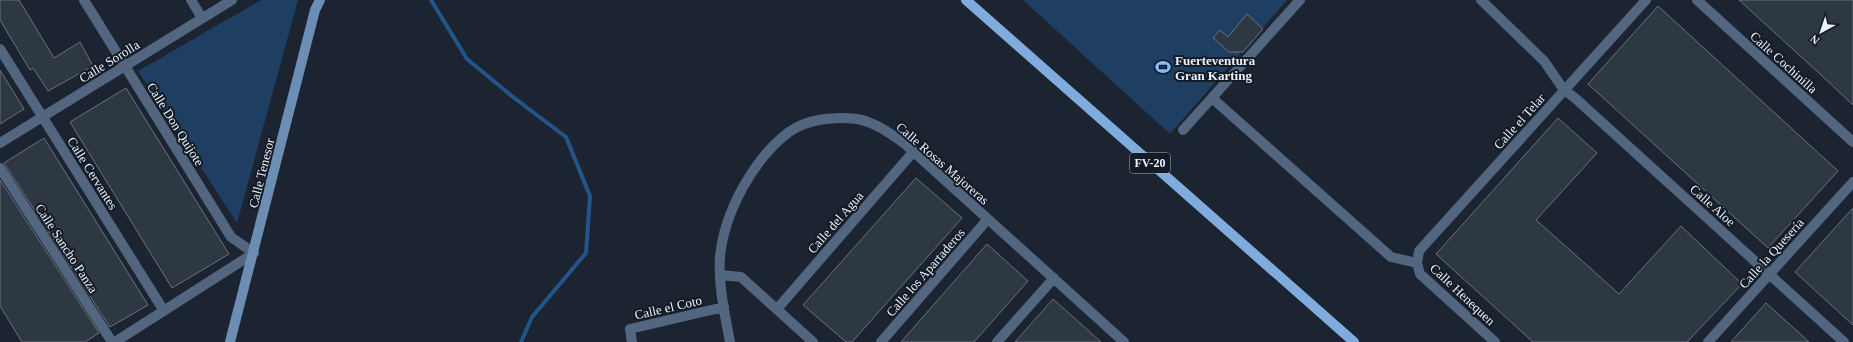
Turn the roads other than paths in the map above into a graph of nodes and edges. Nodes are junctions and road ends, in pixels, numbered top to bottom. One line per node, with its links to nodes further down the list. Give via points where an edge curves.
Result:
1 (84, 0): 13 (street, Calle Don Quijote)
2 (191, 0): 11 (street)
3 (232, 0): 11 (street, Calle Sorolla)
4 (320, 0): 10 (street, Calle Tenesor)
5 (966, 0): 32 (main road, FV-20)
6 (1300, 0): 15 (street)
7 (1481, 0): 14 (street, Calle Aloe, via 1544,61)
8 (1646, 0): 14 (street, Calle el Telar)
9 (1697, 0): 18 (street, Calle Cochinilla)
10 (315, 5): 24 (street, Calle Tenesor)
11 (202, 18): 13 (street, Calle Sorolla)
12 (0, 49): 16 (street, Calle Cervantes)
13 (125, 66): 16 (street, Calle Sorolla); 24 (street, Calle Don Quijote, via 231,237)
14 (1564, 90): 25 (street, Calle el Telar, via 1419,251); 26 (street, Calle Aloe)
15 (1212, 98): 17 (street); 25 (street, via 1391,257)
16 (42, 117): 19 (street, Calle Sorolla); 31 (street, Calle Cervantes)
17 (1184, 130)
18 (1853, 142)
19 (0, 143)
20 (914, 151): 23 (street, Calle Rosas Majoreras); 27 (street, Calle Rosas Majoreras, via 882,128 858,119 839,118 811,122 790,132 769,151 751,173 738,196 720,256); 30 (street, Calle del Agua)
21 (0, 168): 34 (street, Calle Sancho Panza)
22 (1853, 182): 26 (street, Calle la Quesería)
23 (988, 219): 28 (street, Calle Rosas Majoreras); 40 (street, Calle los Apartaderos)
24 (254, 253): 31 (street); 36 (street, Calle Tenesor)
25 (1417, 263): 44 (street, Calle Henequen, via 1420,274)
26 (1770, 274): 45 (street, Calle la Quesería); 46 (street, Calle Aloe)
27 (720, 275): 29 (street, Calle Rosas Majoreras); 30 (street, via 741,277)
28 (1054, 278): 33 (street, Calle Rosas Majoreras); 41 (street)
29 (724, 307): 37 (street, Calle el Coto, via 630,329); 38 (street, Calle Rosas Majoreras)
30 (777, 309): 39 (street)
31 (164, 311): 35 (street)
32 (1335, 326): 42 (main road, FV-20); 43 (main road, FV-20)
33 (1118, 340)
34 (112, 342)
35 (115, 342)
36 (230, 342)
37 (632, 342)
38 (730, 342)
39 (813, 342)
40 (881, 342)
41 (997, 342)
42 (1351, 342)
43 (1354, 342)
44 (1495, 342)
45 (1708, 342)
46 (1844, 342)

